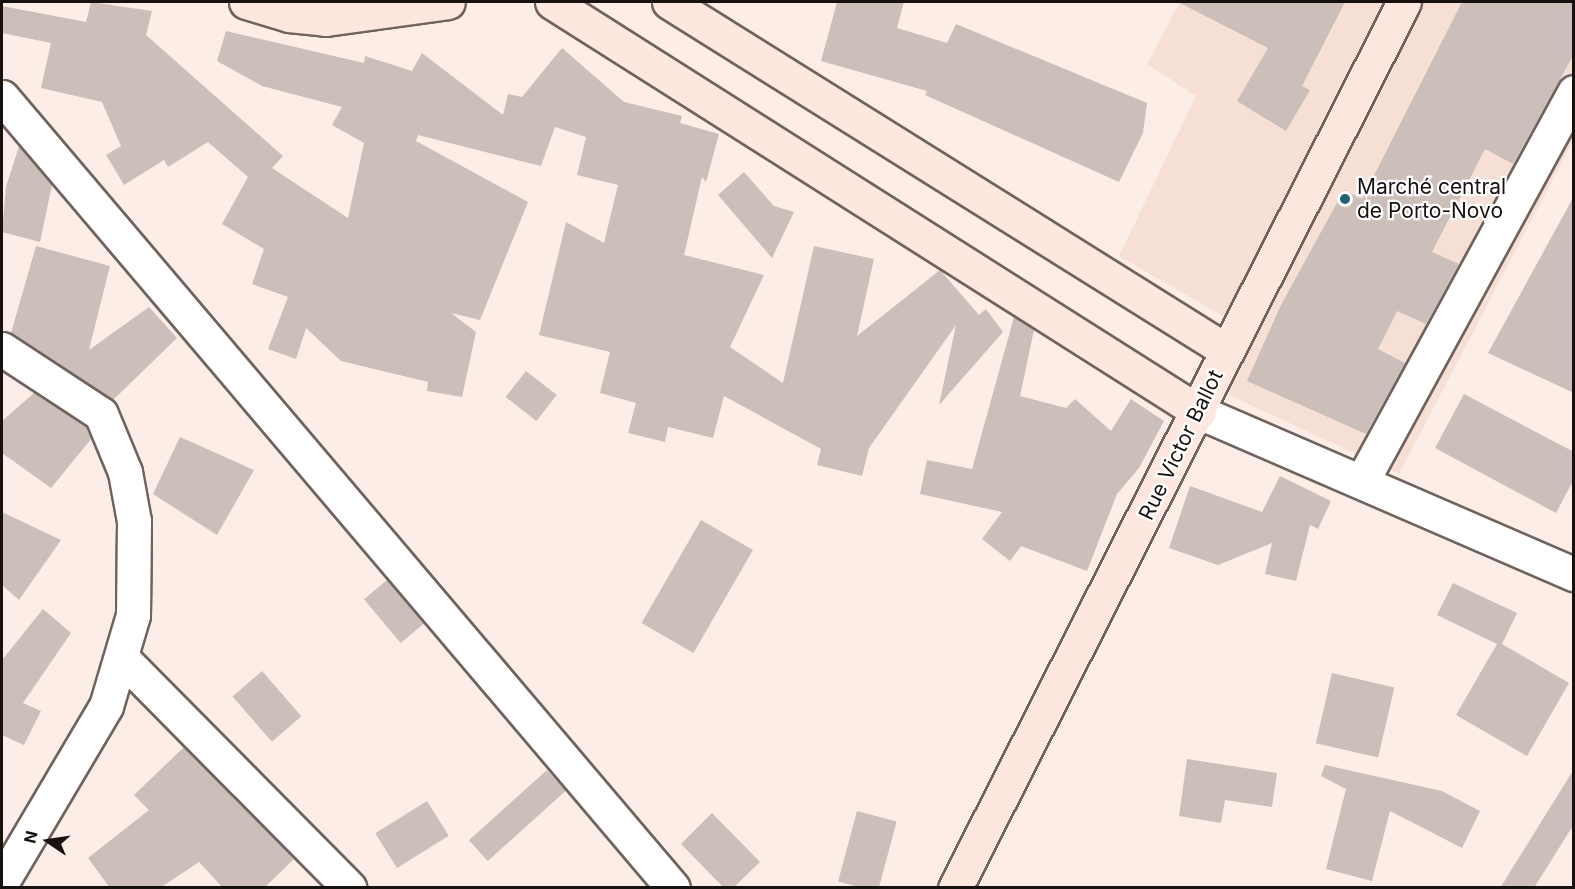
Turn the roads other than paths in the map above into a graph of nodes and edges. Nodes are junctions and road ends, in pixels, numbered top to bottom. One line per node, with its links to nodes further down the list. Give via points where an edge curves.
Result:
1 (246, 2): 2 (street, via 289,15 326,19)
2 (448, 2)
3 (552, 2): 10 (street)
4 (669, 2): 9 (street)
5 (1404, 2): 9 (street, Rue Victor Ballot)
6 (1574, 92): 11 (street)
7 (2, 97): 16 (street)
8 (2, 349): 13 (street, via 101,414 121,462 134,521 133,615)
9 (1227, 351): 10 (street, Rue Victor Ballot)
10 (1199, 412): 11 (street); 17 (street, Rue Victor Ballot)
11 (1362, 481): 12 (street)
12 (1574, 574)
13 (123, 659): 14 (street, via 106,705); 15 (street)
14 (2, 882)
15 (350, 888)
16 (673, 888)
17 (955, 888)

